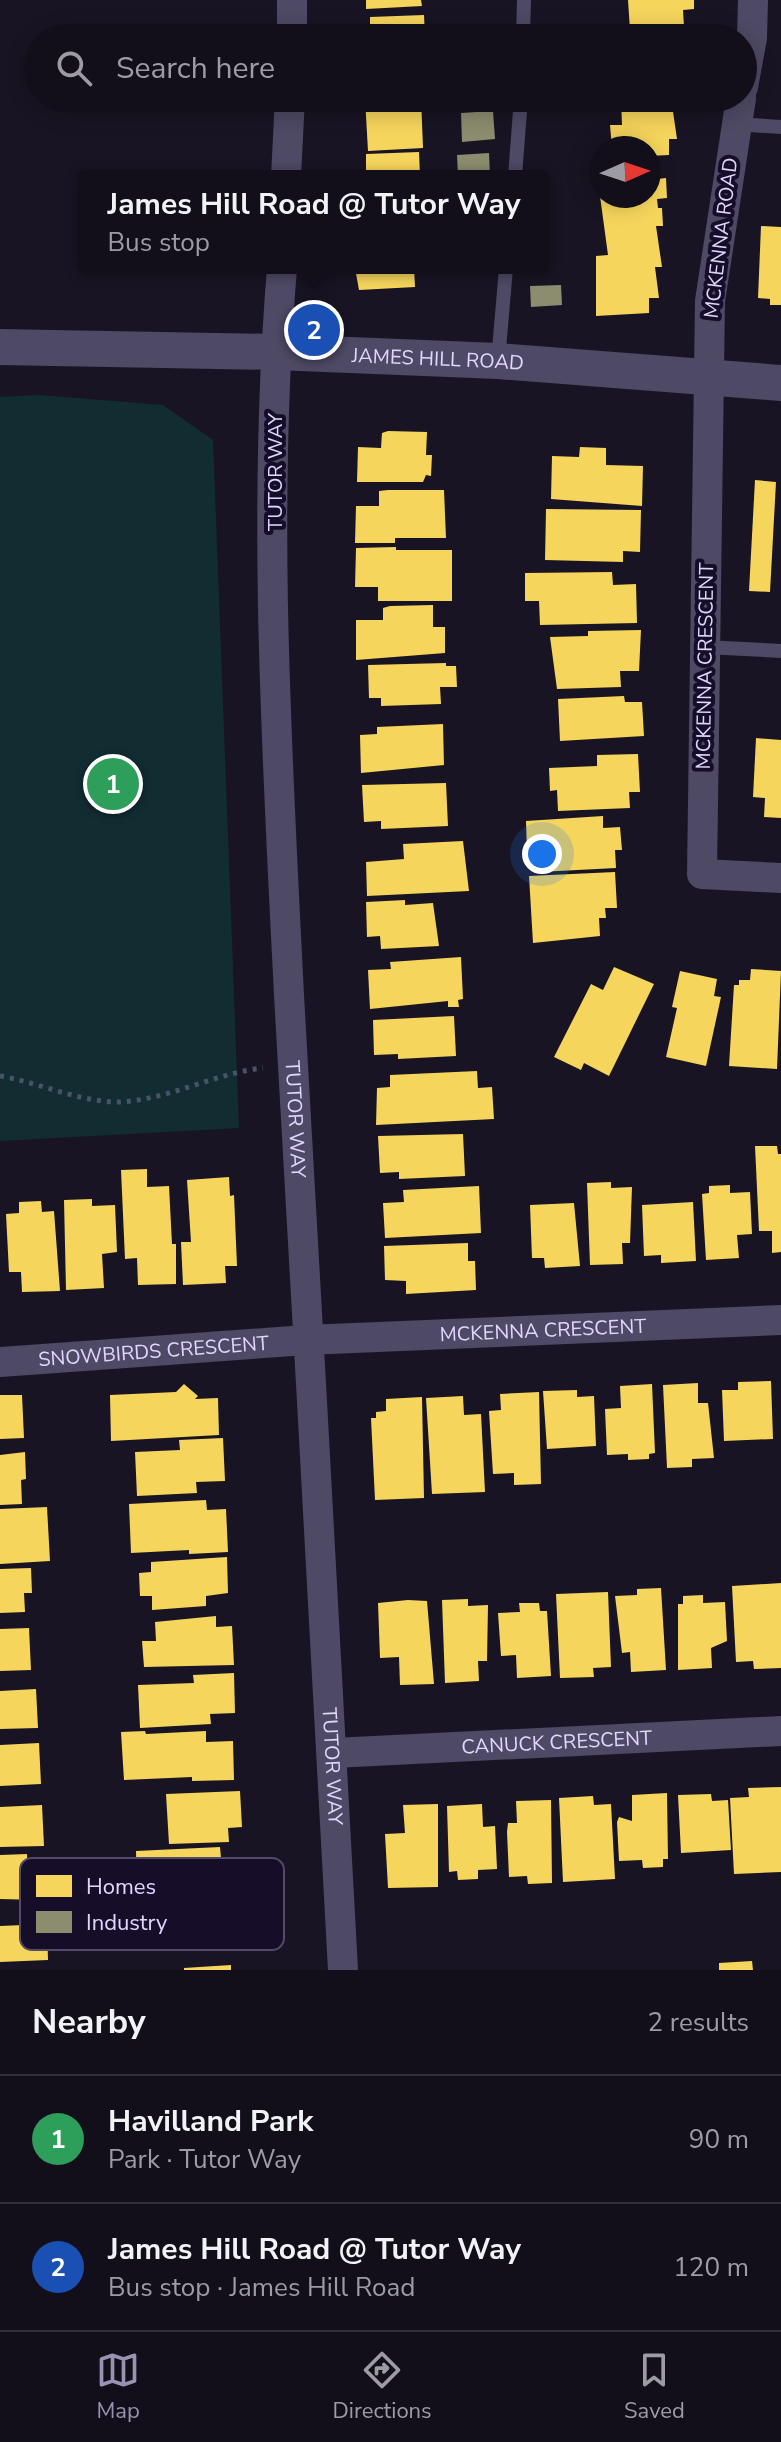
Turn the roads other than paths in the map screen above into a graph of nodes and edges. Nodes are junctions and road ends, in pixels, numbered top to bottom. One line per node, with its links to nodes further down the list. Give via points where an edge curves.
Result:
1 (292, 0): 4 (street)
2 (524, 0): 5 (lane)
3 (753, 0): 6 (street)
4 (292, 24)
5 (523, 24)
6 (752, 24)
7 (289, 112): 12 (street)
8 (520, 112): 13 (lane)
9 (738, 112): 19 (street, MCKENNA ROAD, via 710,301)
10 (741, 112): 11 (lane)
11 (781, 127)
12 (286, 170)
13 (515, 170)
14 (282, 274): 17 (street, TUTOR WAY)
15 (505, 274): 18 (lane)
16 (0, 347): 17 (street, JAMES HILL ROAD)
17 (276, 352): 18 (street, JAMES HILL ROAD); 25 (street, TUTOR WAY, via 274,689)
18 (498, 361): 19 (street, JAMES HILL ROAD)
19 (709, 379): 20 (street, JAMES HILL ROAD); 21 (street, MCKENNA CRESCENT)
20 (781, 383)
21 (705, 647): 22 (lane); 23 (street, MCKENNA CRESCENT, via 702,874)
22 (781, 651)
23 (781, 878)
24 (781, 1320): 25 (street, MCKENNA CRESCENT)
25 (306, 1340): 26 (street, SNOWBIRDS CRESCENT); 28 (street, TUTOR WAY)
26 (0, 1362)
27 (781, 1731): 28 (street, CANUCK CRESCENT)
28 (333, 1753): 29 (street, TUTOR WAY)
29 (343, 1970)

